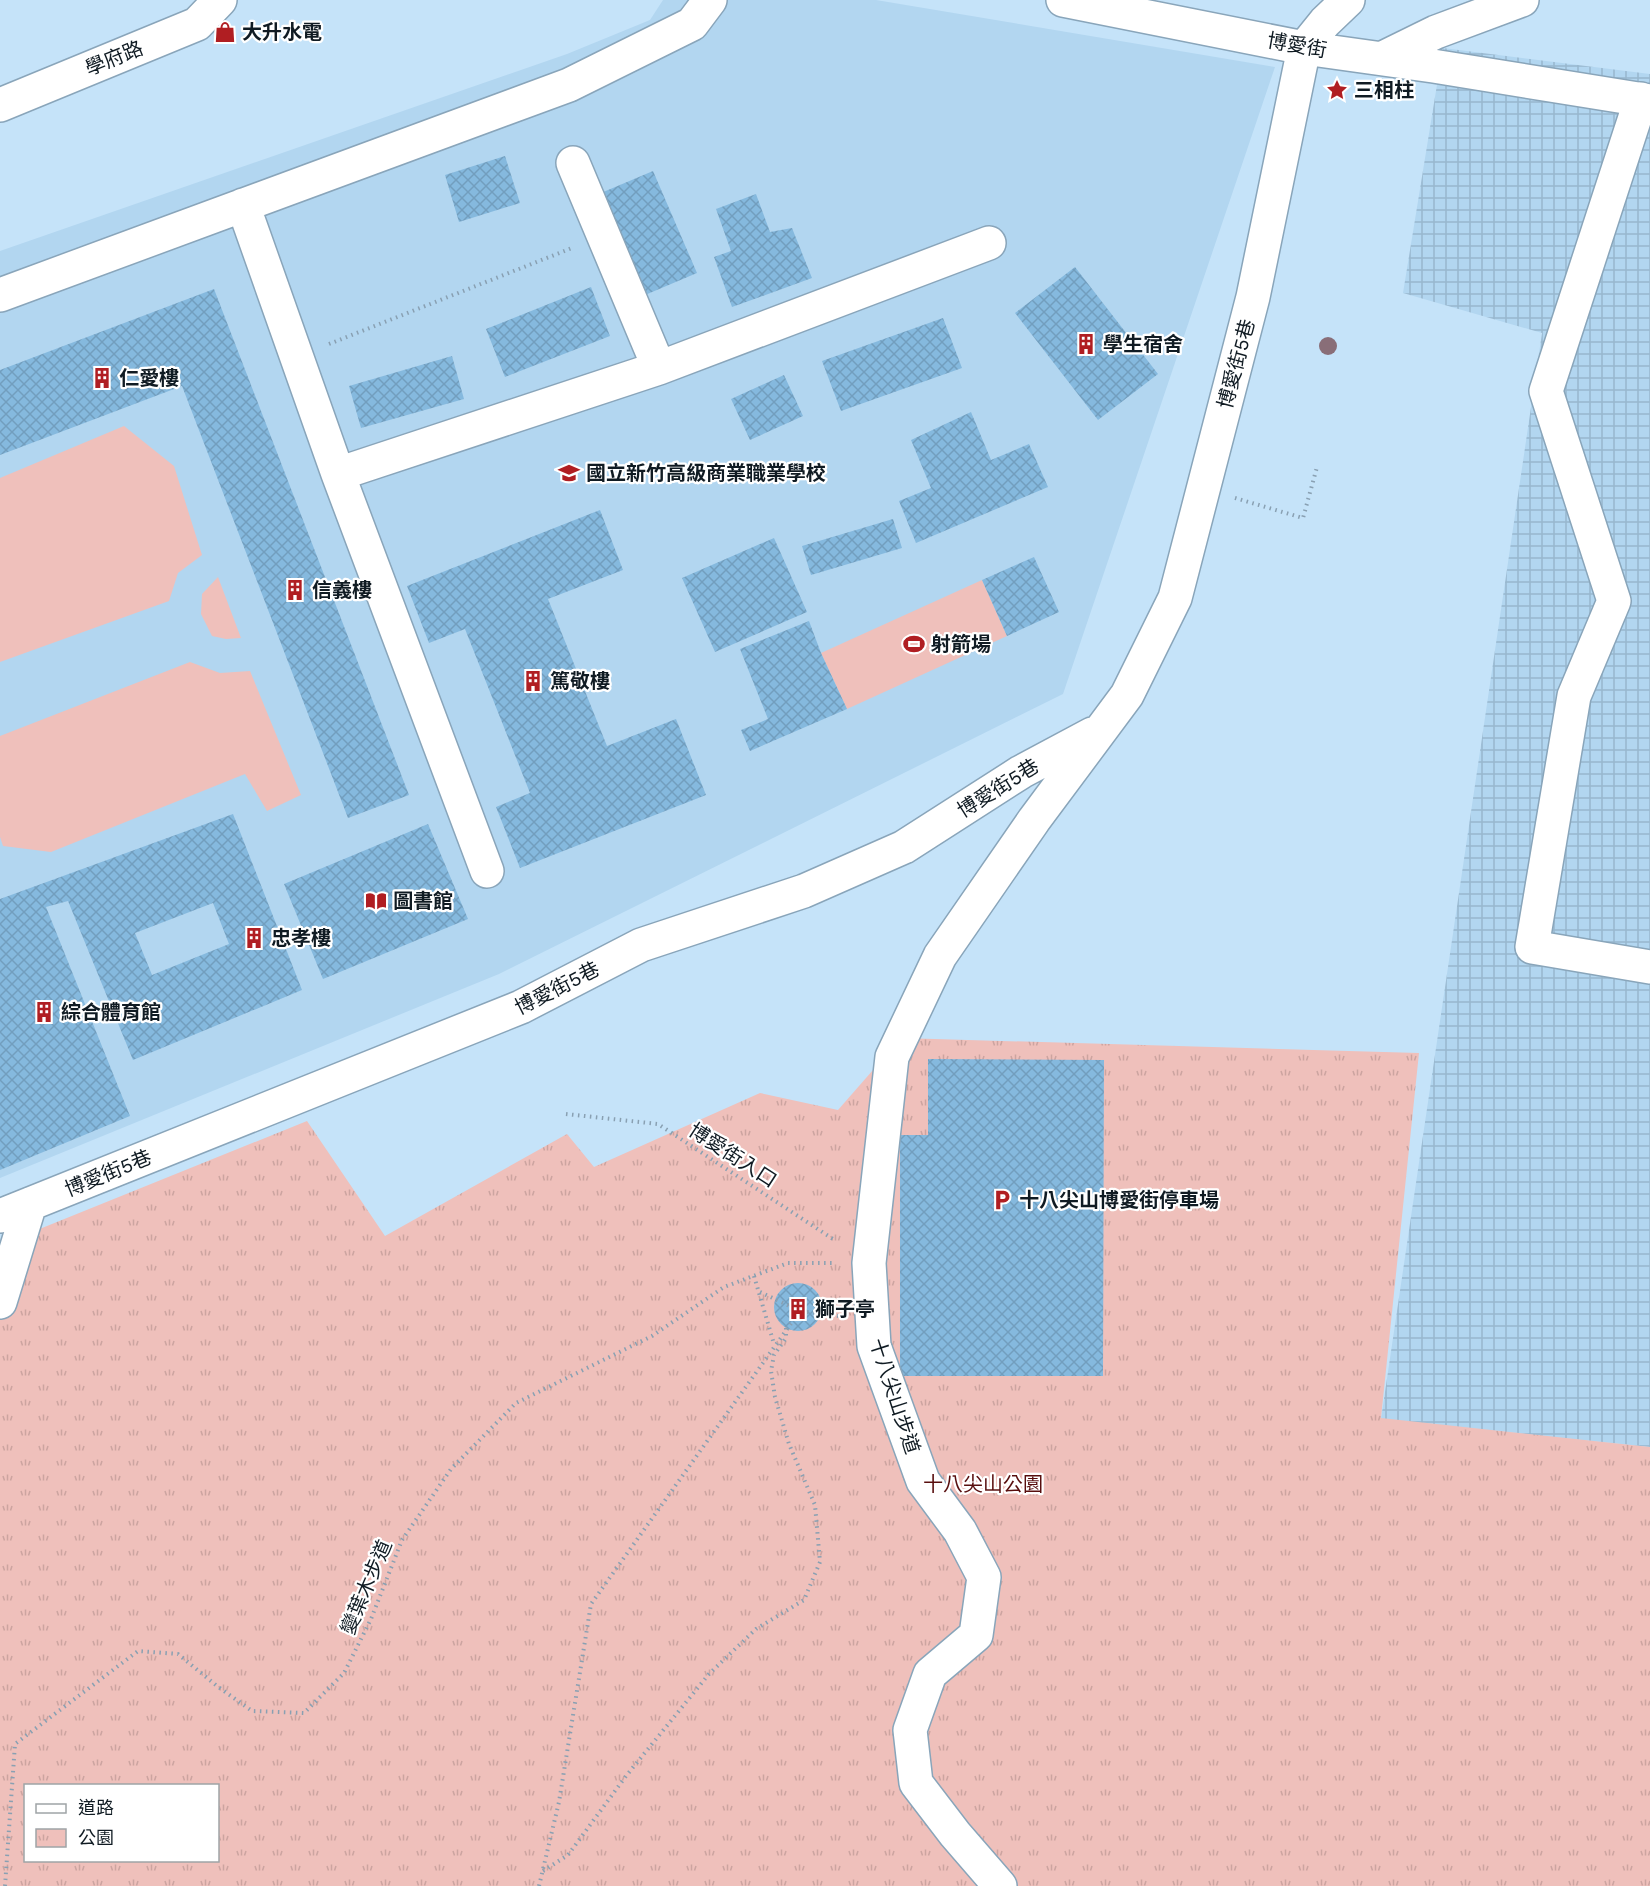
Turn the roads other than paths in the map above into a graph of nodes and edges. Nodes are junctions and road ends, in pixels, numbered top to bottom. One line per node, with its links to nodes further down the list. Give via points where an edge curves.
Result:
1 (220, 0): 9 (street, 學府路, via 197,24)
2 (710, 0): 11 (street, via 692,24 569,85)
3 (1063, 0): 6 (street, 博愛街)
4 (1348, 0): 6 (street)
5 (1522, 0): 7 (street, via 1436,32)
6 (1304, 48): 7 (street, 博愛街); 16 (street, 博愛街5巷, via 1253,297 1174,598 1126,695)
7 (1383, 58): 8 (street, 博愛街)
8 (1645, 100): 18 (street, via 1546,391 1614,601 1574,696 1532,947)
9 (0, 105)
10 (573, 164): 14 (street)
11 (243, 205): 13 (street); 15 (street)
12 (989, 243): 14 (street)
13 (0, 295)
14 (659, 368): 15 (street)
15 (338, 474): 17 (street)
16 (1099, 731): 19 (street, 博愛街5巷, via 1021,772 884,856 804,891 642,945 521,1007); 21 (street, 博愛街5巷, via 940,956 892,1057)
17 (487, 871)
18 (1650, 967)
19 (30, 1204): 20 (street, 博愛街5巷); 22 (street)
20 (0, 1216)
21 (869, 1263): 23 (street, 十八尖山步道, via 874,1346 923,1481 960,1531 984,1577 976,1635 930,1674 910,1730 916,1783)
22 (0, 1302)
23 (1000, 1886)

